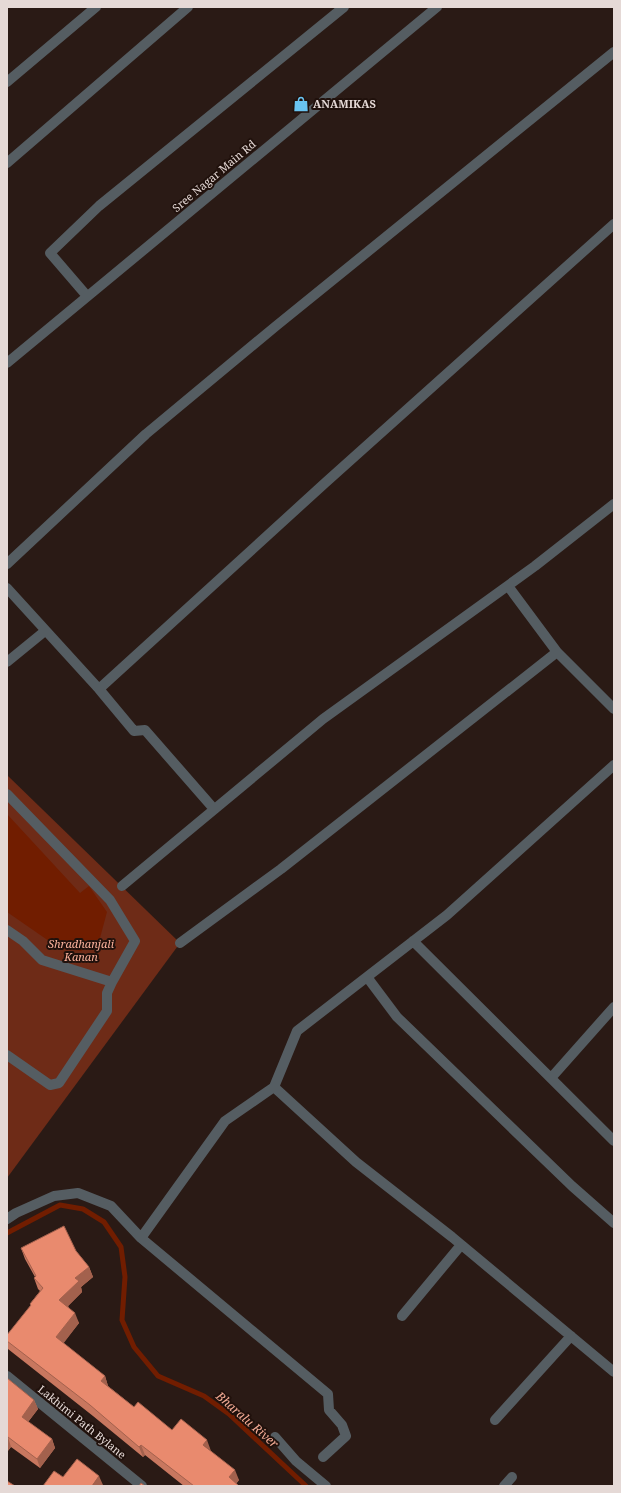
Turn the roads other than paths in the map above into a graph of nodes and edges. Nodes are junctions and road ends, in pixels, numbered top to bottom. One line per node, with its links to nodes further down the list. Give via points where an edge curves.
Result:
1 (96, 7): 6 (street)
2 (188, 7): 7 (street)
3 (344, 7): 9 (street, via 99,206 50,253)
4 (437, 7): 9 (street, Sree Nagar Main Rd)
5 (614, 52): 12 (street, via 146,434)
6 (7, 82)
7 (7, 163)
8 (614, 224): 18 (street)
9 (87, 296): 10 (street, Sree Nagar Main Rd)
10 (7, 363)
11 (614, 504): 13 (street)
12 (7, 564)
13 (508, 586): 16 (street); 22 (street, via 324,719)
14 (7, 588): 15 (street)
15 (45, 631): 17 (street); 18 (street)
16 (557, 652): 19 (street); 26 (street, via 281,868)
17 (7, 662)
18 (99, 689): 22 (street, via 134,731 145,730)
19 (614, 709)
20 (614, 764): 25 (street, via 447,916)
21 (7, 794): 28 (street, via 110,900 135,941)
22 (214, 809): 23 (street)
23 (122, 886)
24 (7, 930): 28 (street, via 23,941 42,960)
25 (413, 941): 27 (street); 31 (street)
26 (180, 943)
27 (367, 977): 32 (street, via 296,1031); 35 (street, via 397,1017 572,1186)
28 (112, 982): 30 (street, via 107,993 107,1011 59,1083 50,1085)
29 (614, 1007): 31 (street)
30 (7, 1055)
31 (551, 1078): 33 (street)
32 (274, 1087): 36 (street, via 225,1121); 37 (street, via 356,1162)
33 (614, 1141)
34 (7, 1219): 36 (street, via 54,1196 78,1193 111,1206)
35 (614, 1223)
36 (142, 1238): 44 (street, via 328,1394 329,1410 342,1425 346,1436)
37 (461, 1245): 38 (street); 39 (street)
38 (402, 1316)
39 (571, 1336): 40 (street); 42 (street)
40 (614, 1372)
41 (7, 1376): 46 (street, Lakhimi Path Bylane)
42 (495, 1420)
43 (275, 1437): 47 (street, via 296,1461)
44 (323, 1456)
45 (512, 1477): 48 (street)
46 (142, 1486)
47 (326, 1486)
48 (504, 1486)

